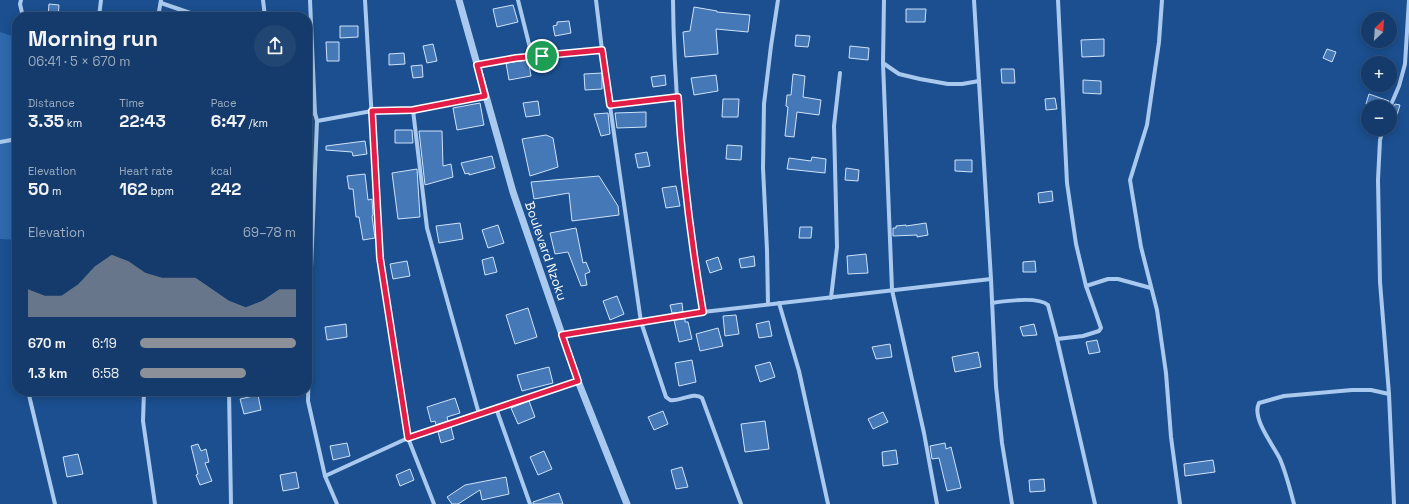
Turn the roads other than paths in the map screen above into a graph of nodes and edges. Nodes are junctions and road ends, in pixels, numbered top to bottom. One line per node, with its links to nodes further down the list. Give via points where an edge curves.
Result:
1 (21, 0): 17 (street)
2 (101, 0): 18 (street)
3 (264, 0): 21 (street)
4 (310, 0): 22 (street)
5 (365, 0): 35 (street)
6 (459, 0): 27 (street, Boulevard Nzoku)
7 (518, 0): 25 (street)
8 (596, 0): 24 (street)
9 (673, 0): 31 (street)
10 (778, 0): 50 (street, via 764,104 763,168)
11 (884, 0): 26 (street)
12 (974, 0): 29 (street)
13 (1058, 0): 44 (street, via 1067,183 1076,244)
14 (1162, 0): 45 (street, via 1159,42 1147,125 1130,180)
15 (1409, 0): 32 (street, via 1405,64 1400,86)
16 (161, 2): 19 (street); 20 (street)
17 (22, 12)
18 (100, 12)
19 (159, 12)
20 (188, 12)
21 (265, 12)
22 (311, 12)
23 (312, 45): 36 (street)
24 (602, 50): 25 (street); 33 (street)
25 (532, 56): 27 (street)
26 (883, 63): 29 (street, via 899,74 920,79 948,84); 46 (street)
27 (477, 65): 30 (street, Boulevard Nzoku)
28 (840, 73): 47 (street, via 834,126 837,247)
29 (979, 81): 43 (street)
30 (485, 96): 34 (street); 53 (street, Boulevard Nzoku, via 513,192)
31 (678, 97): 33 (street); 51 (street, via 687,204)
32 (1393, 100)
33 (610, 105): 52 (street)
34 (413, 110): 35 (street); 62 (street, via 427,228)
35 (372, 111): 38 (street); 63 (street, via 380,258)
36 (315, 113): 37 (street); 38 (street)
37 (312, 114)
38 (317, 121): 42 (street)
39 (1381, 136): 56 (street, via 1378,180 1380,282)
40 (12, 141): 41 (street)
41 (0, 142)
42 (312, 244)
43 (991, 279): 46 (street); 49 (street)
44 (1086, 286): 45 (street, via 1108,279 1118,279); 54 (street, via 1100,330 1083,336)
45 (1151, 288): 77 (street, via 1157,310 1166,373)
46 (892, 290): 47 (street); 74 (street)
47 (831, 298): 48 (street)
48 (779, 303): 50 (street); 73 (street, via 799,371)
49 (992, 303): 54 (street, via 1018,299 1046,303); 75 (street, via 996,386)
50 (768, 304): 51 (street)
51 (703, 312): 52 (street)
52 (641, 322): 53 (street); 72 (street, via 666,397 674,401 696,396 702,398)
53 (562, 335): 55 (street, Boulevard Nzoku)
54 (1057, 339): 76 (street)
55 (578, 381): 61 (street); 71 (street, Boulevard Nzoku)
56 (1388, 394): 78 (street, via 1371,390 1352,390 1284,396 1259,403 1257,409 1262,425 1280,459); 79 (street)
57 (29, 396): 65 (street)
58 (144, 396): 66 (street, via 143,421)
59 (229, 396): 67 (street)
60 (308, 396): 64 (street)
61 (496, 408): 62 (street); 70 (street)
62 (479, 414): 63 (street)
63 (408, 438): 64 (street); 69 (street)
64 (325, 476): 68 (street)
65 (55, 504)
66 (154, 504)
67 (231, 504)
68 (337, 504)
69 (434, 504)
70 (530, 504)
71 (628, 504)
72 (741, 504)
73 (828, 504)
74 (938, 504)
75 (1012, 504)
76 (1095, 504)
77 (1180, 504)
78 (1294, 504)
79 (1394, 504)

